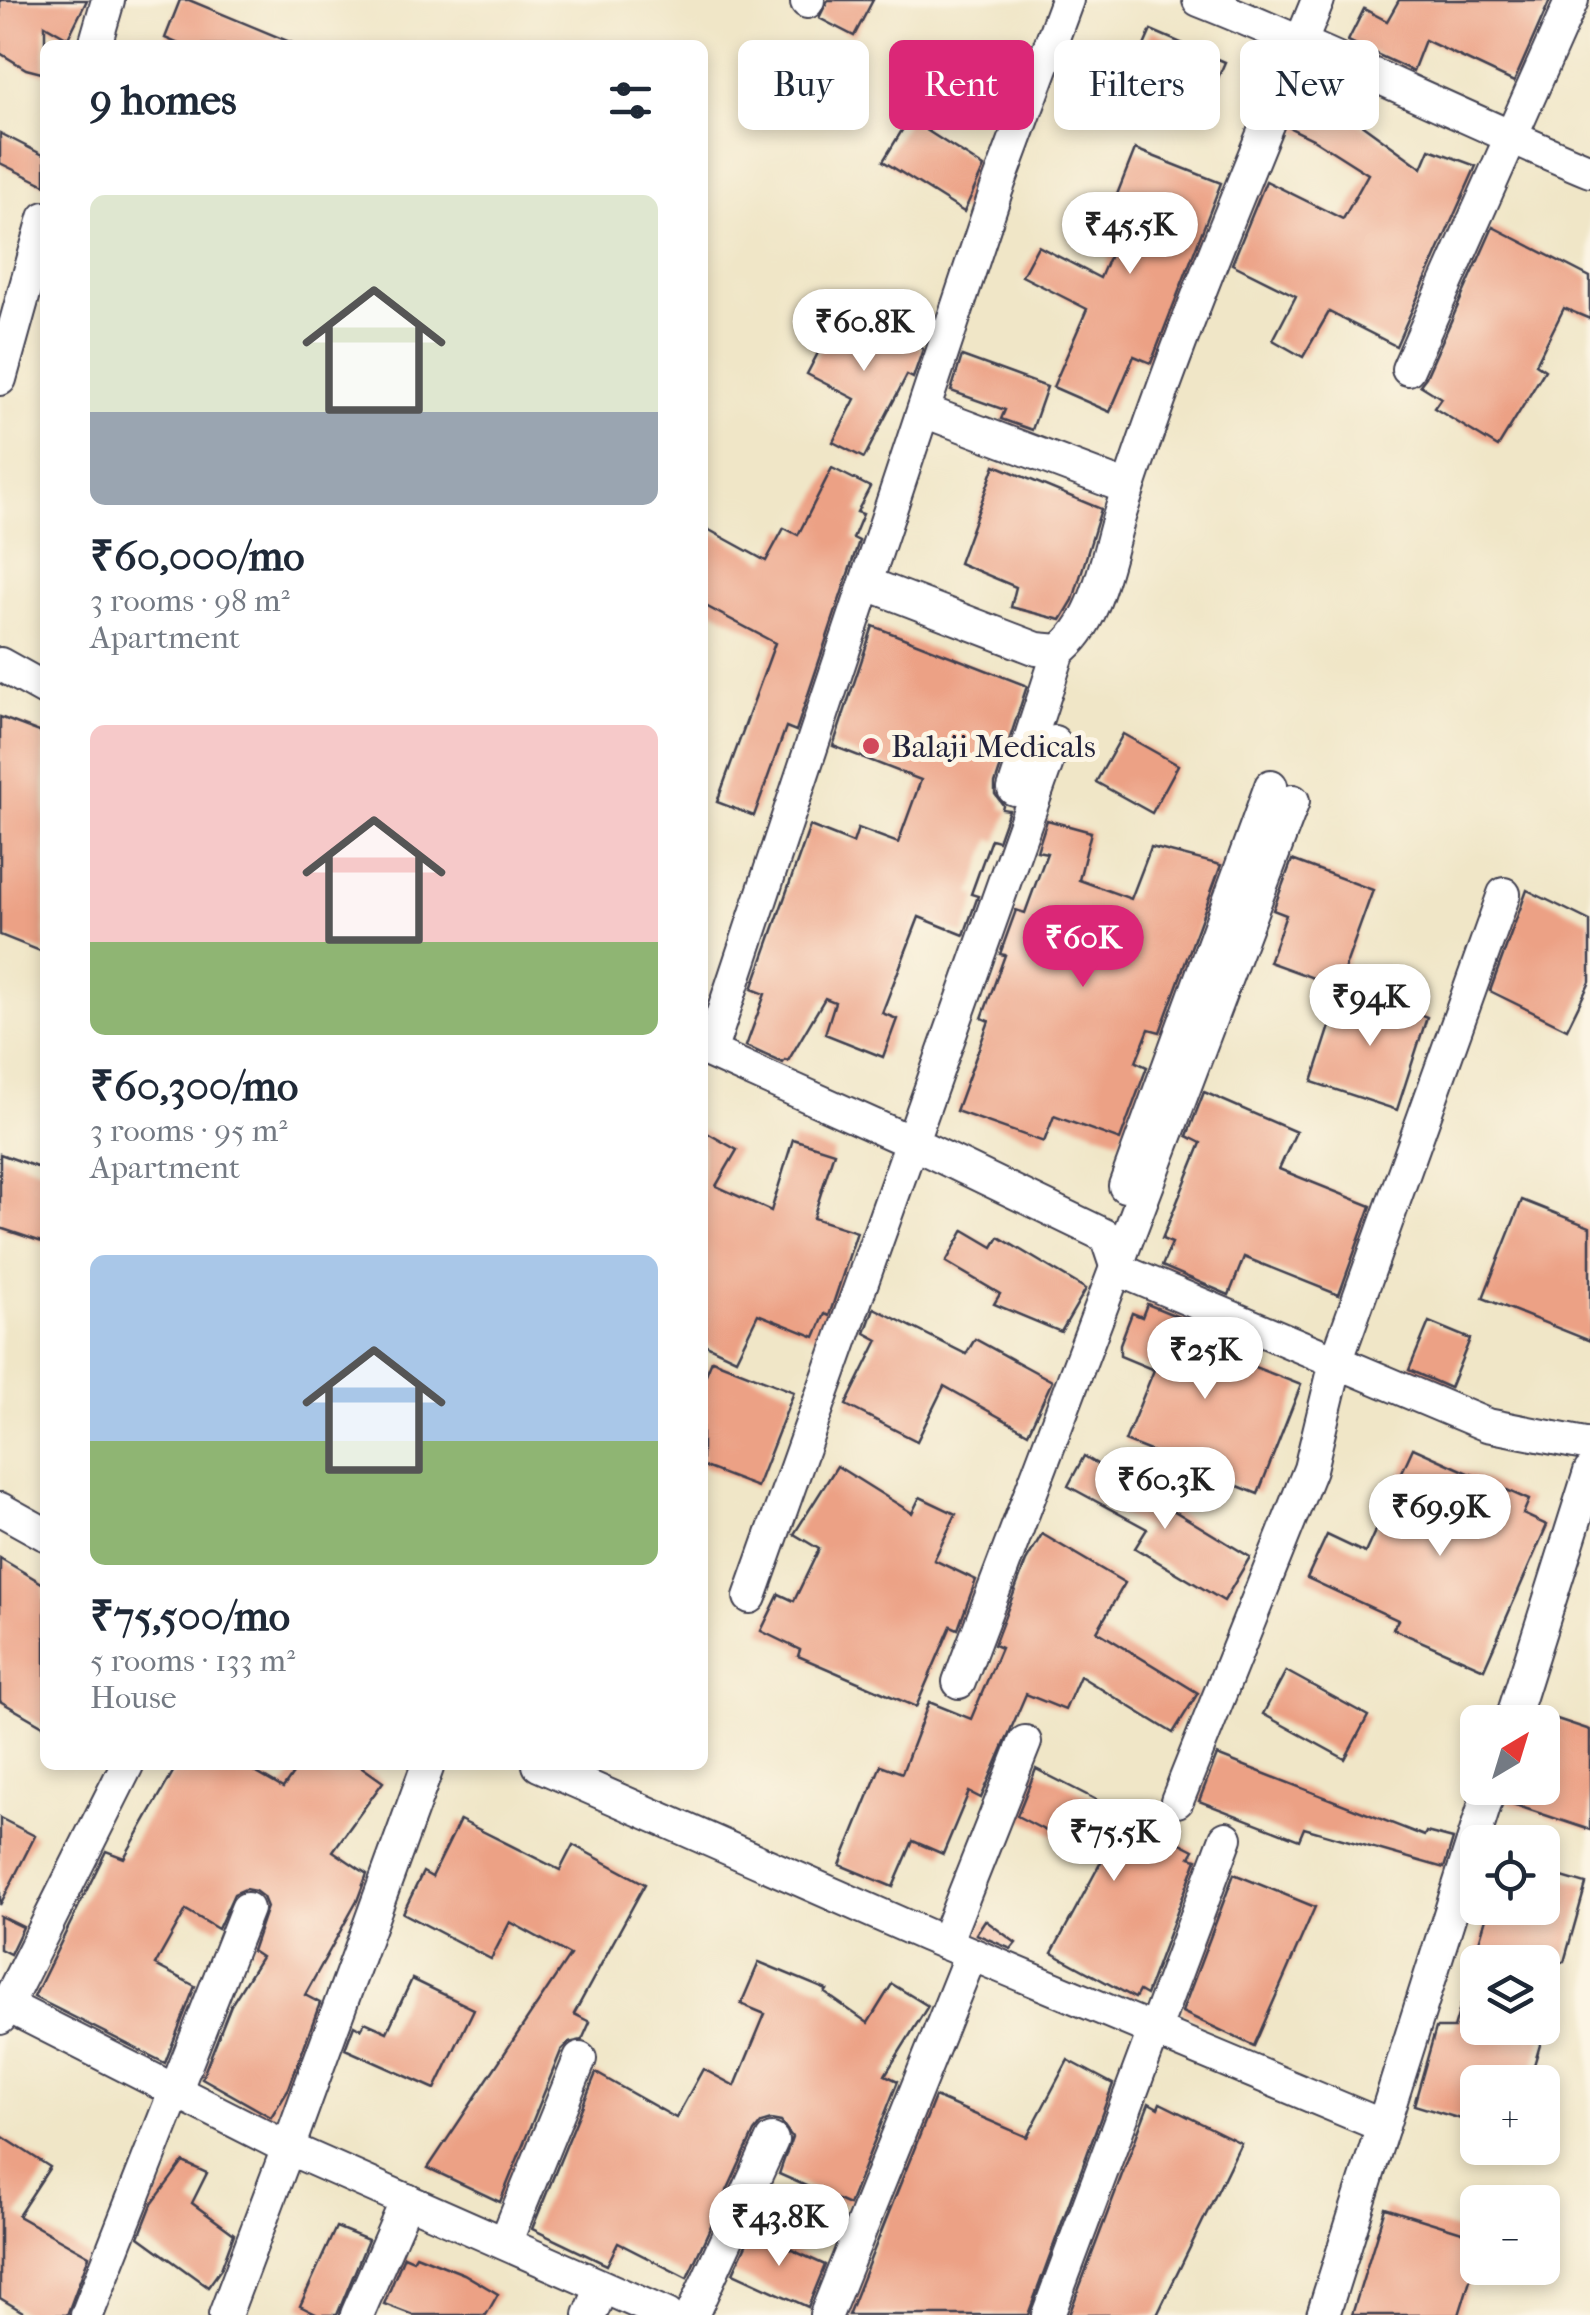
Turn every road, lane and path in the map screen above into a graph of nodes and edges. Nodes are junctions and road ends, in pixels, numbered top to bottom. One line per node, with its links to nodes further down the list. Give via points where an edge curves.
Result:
1 (108, 0): 6 (street)
2 (1067, 0): 15 (street)
3 (1198, 0): 7 (street)
4 (1318, 0): 7 (street)
5 (1572, 0): 10 (street)
6 (96, 40)
7 (1302, 40)
8 (1379, 76): 10 (street)
9 (1266, 130): 16 (street)
10 (1509, 137): 11 (street); 14 (street)
11 (1590, 171)
12 (40, 235): 13 (street)
13 (2, 362)
14 (1408, 369)
15 (924, 411): 16 (street); 17 (street)
16 (1128, 488): 18 (street, via 1087,617 1074,640)
17 (868, 584): 18 (street, via 1037,649); 23 (street)
18 (1058, 650): 25 (street)
19 (0, 664): 20 (street)
20 (40, 686)
21 (1054, 742): 25 (street)
22 (1495, 890): 28 (street)
23 (708, 1049)
24 (708, 1059): 25 (street)
25 (909, 1128): 26 (street); 33 (street)
26 (1106, 1236): 27 (street); 27 (street, via 1282,793)
27 (1118, 1269): 28 (street); 34 (street)
28 (1331, 1360): 29 (street, via 1488,1424); 40 (street, via 1310,1469)
29 (1590, 1444)
30 (1590, 1472): 35 (street)
31 (0, 1509): 32 (street)
32 (40, 1531)
33 (750, 1597)
34 (959, 1682)
35 (1516, 1705)
36 (1025, 1742): 44 (street)
37 (124, 1770): 45 (street)
38 (426, 1770): 51 (street)
39 (550, 1770): 44 (street)
40 (1177, 1801)
41 (1485, 1805): 49 (street)
42 (1226, 1838): 46 (street)
43 (247, 1909): 48 (street)
44 (958, 1949): 46 (street); 60 (street)
45 (2, 2009): 48 (street)
46 (1153, 2030): 49 (street); 61 (street)
47 (580, 2059): 53 (street)
48 (174, 2090): 51 (street); 55 (street)
49 (1383, 2126): 62 (street)
50 (772, 2140): 59 (street)
51 (288, 2148): 52 (street); 56 (street)
52 (407, 2200): 53 (street); 57 (street)
53 (505, 2244): 54 (street)
54 (596, 2301): 58 (street)
55 (87, 2315)
56 (226, 2315)
57 (357, 2315)
58 (667, 2315)
59 (692, 2315)
60 (826, 2315)
61 (1048, 2315)
62 (1323, 2315)

